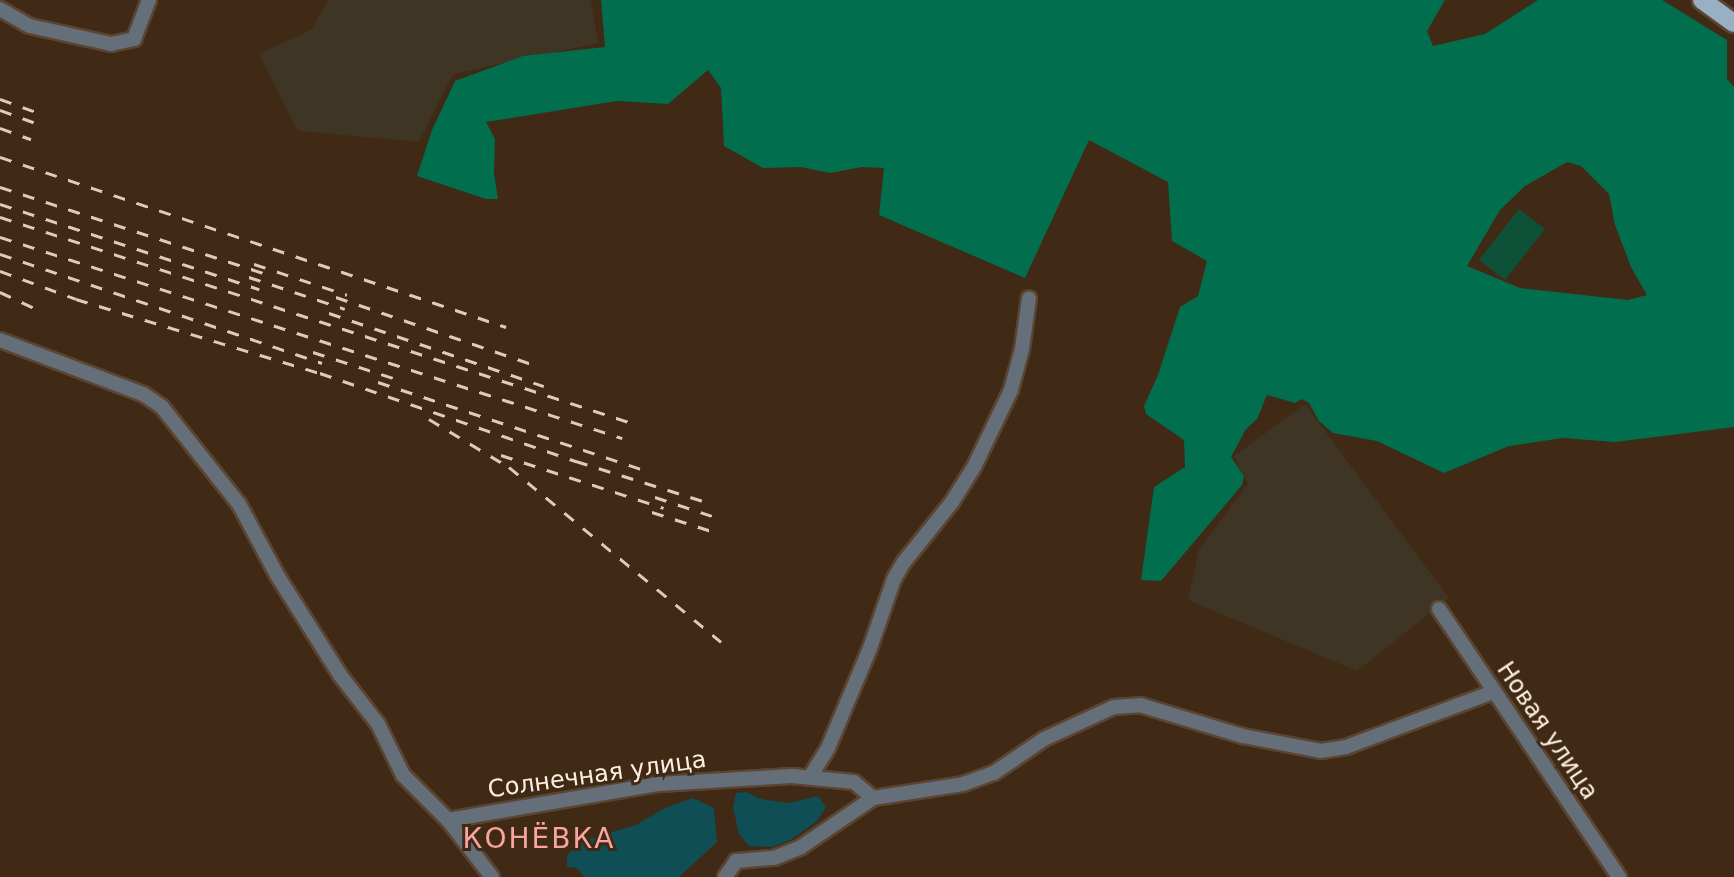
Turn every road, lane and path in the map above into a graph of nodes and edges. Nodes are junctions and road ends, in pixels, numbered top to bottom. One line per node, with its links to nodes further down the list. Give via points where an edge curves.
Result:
1 (149, 0): 3 (street, via 134,38 111,44 30,26)
2 (1702, 0): 4 (main road)
3 (0, 9)
4 (1734, 23)
5 (1029, 298): 9 (street, via 1011,390 953,502 904,562 828,748)
6 (0, 340): 11 (street, via 143,394 162,407 239,504 340,675 378,724 395,764)
7 (1439, 609): 8 (street, Новая улица)
8 (1493, 692): 10 (street, via 1346,747 1321,751 1256,739 1140,705 1114,707 1044,739 994,773 963,784); 14 (street, Новая улица)
9 (810, 777): 10 (street, Солнечная улица, via 854,782); 11 (street, Солнечная улица, via 659,784)
10 (873, 798): 13 (street, via 802,847 774,858 736,861)
11 (448, 820): 12 (street)
12 (492, 877)
13 (726, 877)
14 (1619, 877)

